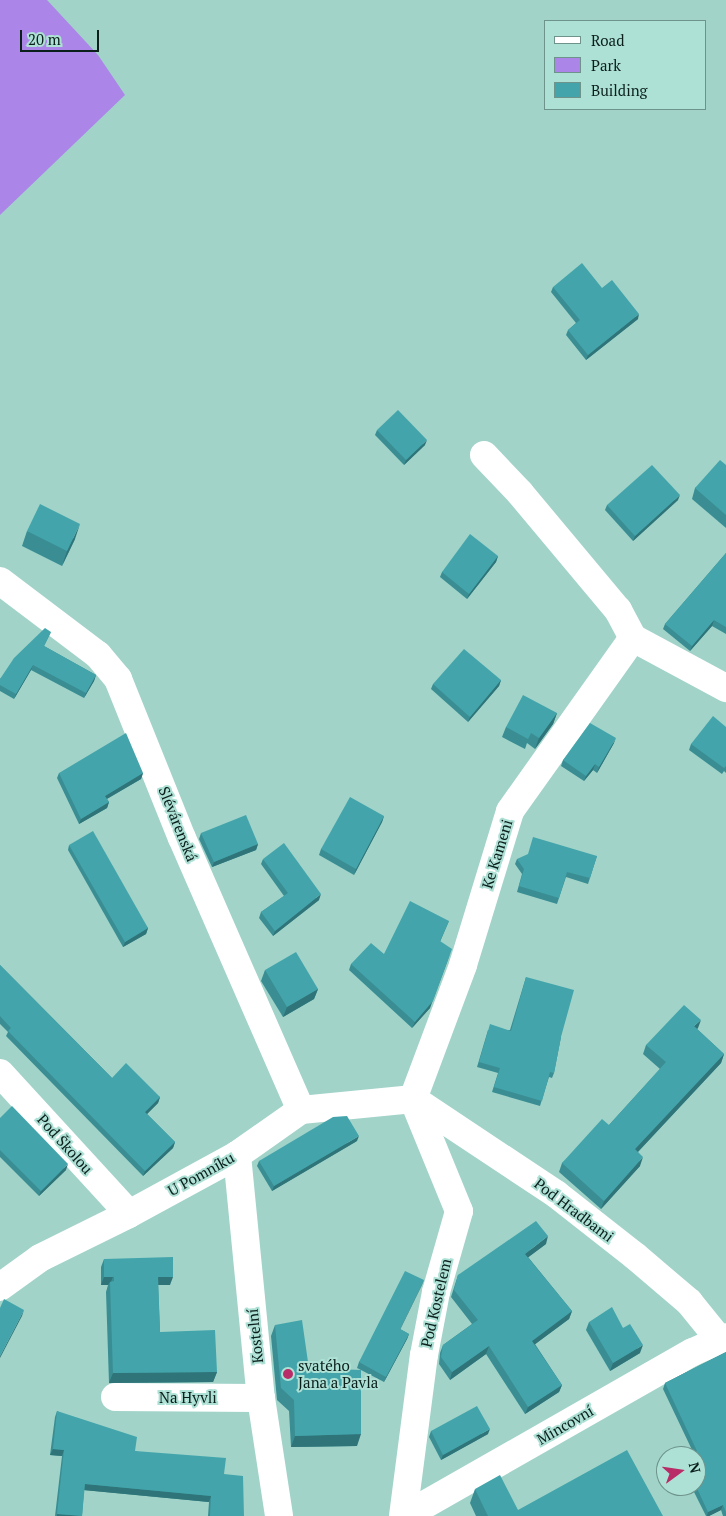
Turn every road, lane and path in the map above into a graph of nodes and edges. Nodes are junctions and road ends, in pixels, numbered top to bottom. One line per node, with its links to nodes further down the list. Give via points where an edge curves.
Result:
1 (484, 455): 3 (street, via 618,610)
2 (0, 581): 7 (street, Slévárenská, via 98,655 118,678 182,838)
3 (633, 638): 4 (street); 6 (street, Ke Kameni, via 510,811 463,965)
4 (726, 688)
5 (0, 1073): 9 (street, Pod Školou)
6 (413, 1098): 7 (street, U Pomníku); 11 (street, Pod Hradbami, via 556,1194 689,1302); 15 (street, Pod Kostelem, via 459,1211 436,1292 424,1355)
7 (301, 1110): 8 (street, U Pomníku)
8 (237, 1155): 9 (street, U Pomníku); 13 (street, Kostelní)
9 (129, 1214): 10 (street, U Pomníku, via 40,1258)
10 (0, 1287)
11 (723, 1338): 15 (street, Mincovní)
12 (114, 1397): 13 (street, Na Hyvli)
13 (261, 1398): 14 (street, Kostelní)
14 (280, 1516)
15 (404, 1516)

